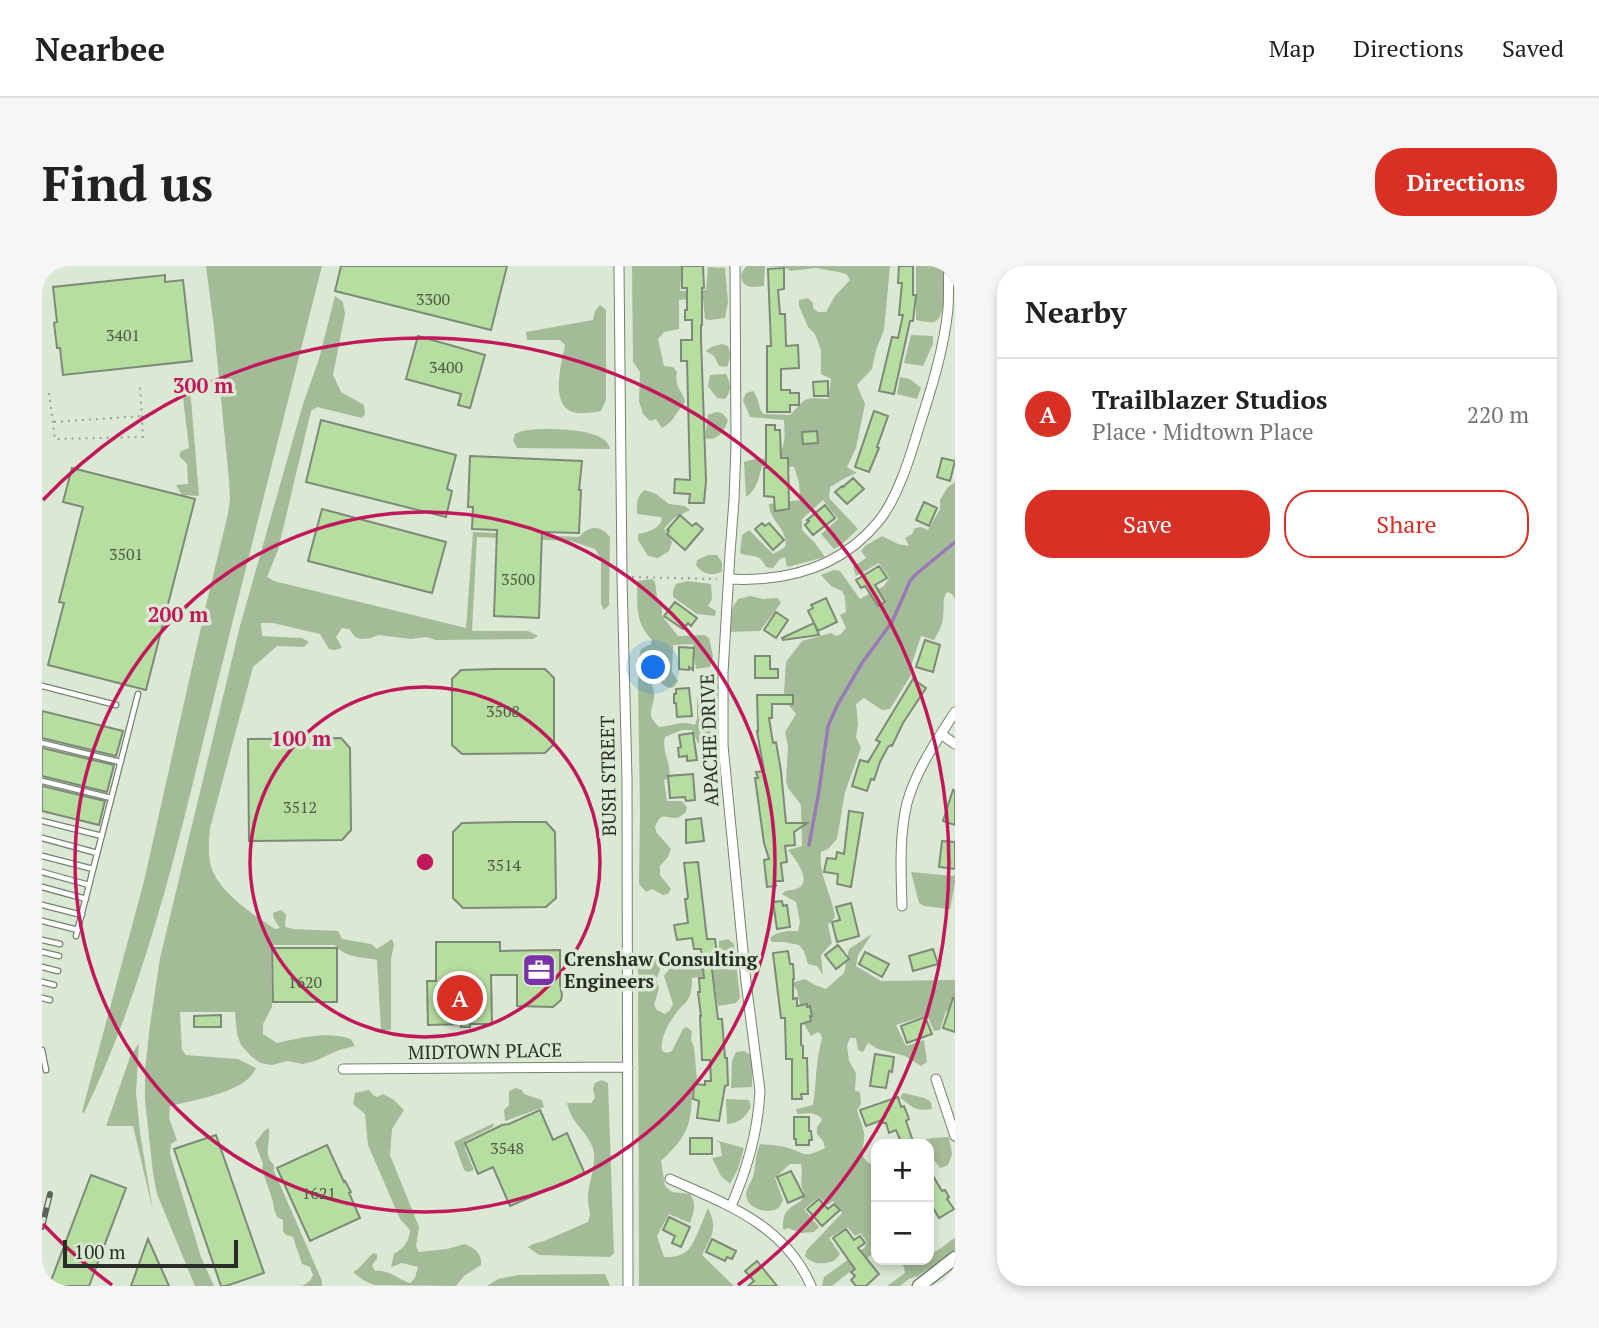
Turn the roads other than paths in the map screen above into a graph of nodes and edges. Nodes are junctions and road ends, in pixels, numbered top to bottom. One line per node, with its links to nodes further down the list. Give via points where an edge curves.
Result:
1 (619, 266): 40 (street, BUSH STREET)
2 (735, 266): 4 (street, APACHE DRIVE, via 736,446)
3 (949, 266): 4 (street, via 944,336 929,396 907,465 878,522 849,550 818,567 765,580)
4 (729, 579): 46 (street, APACHE DRIVE, via 723,745 760,1091 752,1144)
5 (42, 686): 7 (lane)
6 (138, 694): 12 (lane)
7 (116, 705)
8 (955, 712): 9 (street)
9 (941, 734): 11 (street); 26 (street, via 907,804 902,831)
10 (42, 743): 12 (lane)
11 (955, 744)
12 (120, 762): 14 (lane)
13 (42, 781): 14 (lane)
14 (111, 799): 16 (lane)
15 (42, 821): 16 (lane)
16 (102, 836): 18 (lane)
17 (42, 838): 18 (lane)
18 (97, 853): 20 (lane)
19 (42, 856): 20 (lane)
20 (93, 869): 22 (lane)
21 (42, 872): 22 (lane)
22 (89, 885): 24 (lane)
23 (42, 887): 24 (lane)
24 (86, 899): 27 (lane)
25 (42, 905): 27 (lane)
26 (902, 906)
27 (82, 915): 28 (lane, via 77,933)
28 (42, 921)
29 (42, 940): 30 (lane)
30 (60, 944)
31 (42, 952): 32 (lane)
32 (59, 956)
33 (42, 967): 34 (lane)
34 (58, 971)
35 (42, 982): 36 (lane)
36 (54, 985)
37 (42, 998): 38 (lane)
38 (50, 1000)
39 (42, 1050): 42 (lane)
40 (628, 1067): 41 (street, MIDTOWN PLACE); 48 (street, BUSH STREET)
41 (343, 1069)
42 (46, 1070)
43 (936, 1079): 44 (street)
44 (955, 1136)
45 (670, 1179): 46 (street)
46 (731, 1206): 49 (street, via 790,1252)
47 (955, 1258): 50 (street)
48 (628, 1286)
49 (811, 1286)
50 (919, 1286)

